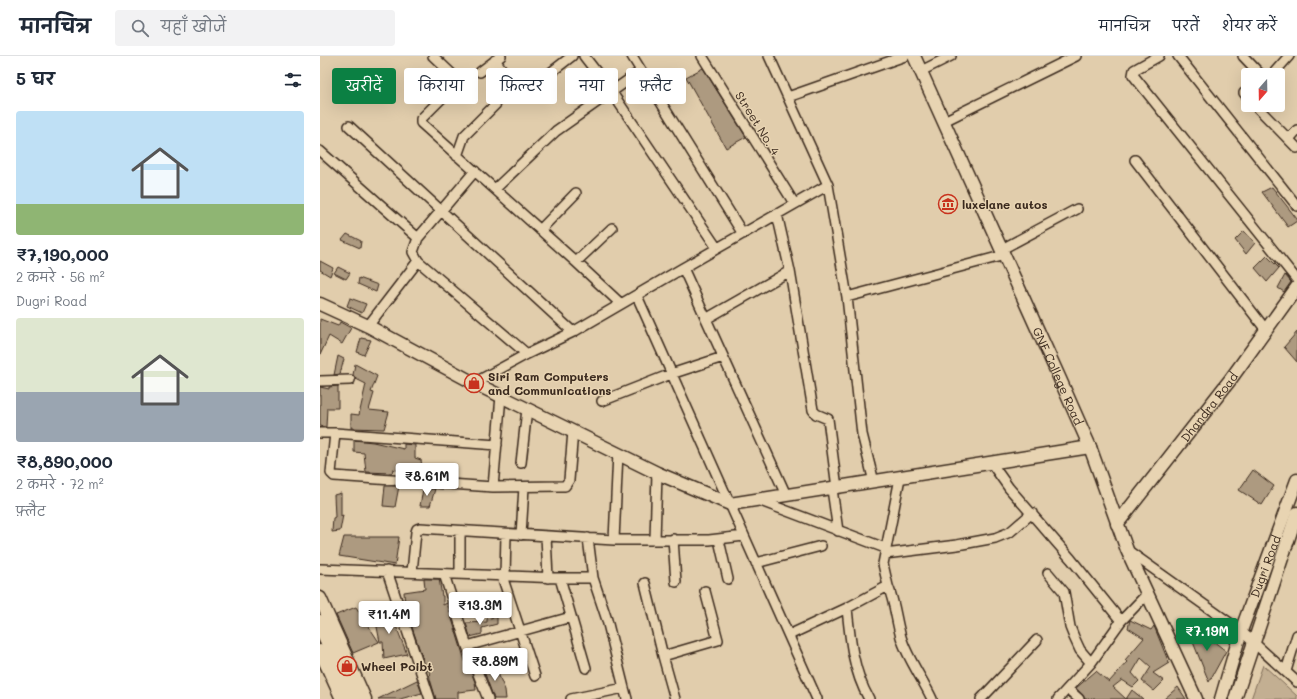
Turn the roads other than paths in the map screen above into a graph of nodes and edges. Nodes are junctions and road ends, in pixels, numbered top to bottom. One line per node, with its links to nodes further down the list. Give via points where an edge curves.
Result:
1 (434, 56): 16 (street)
2 (572, 56): 15 (street, via 522,94)
3 (584, 56): 17 (street)
4 (632, 56): 18 (street)
5 (702, 56): 41 (street, Street No. 4)
6 (769, 56): 23 (street)
7 (905, 56): 23 (street)
8 (914, 56): 21 (street, GNE College Road)
9 (951, 56): 21 (street)
10 (1076, 56): 29 (street)
11 (1159, 56): 56 (street, via 1134,70 1133,75)
12 (1178, 56): 42 (street)
13 (1243, 56): 19 (street)
14 (1289, 56): 20 (street)
15 (498, 58): 22 (street)
16 (443, 60): 35 (street, via 455,81 421,119 421,123)
17 (593, 68)
18 (639, 68)
19 (1254, 68)
20 (1278, 68)
21 (921, 71): 29 (street, GNE College Road)
22 (480, 72)
23 (788, 97): 38 (street)
24 (618, 101): 50 (street)
25 (496, 104): 35 (street, via 464,136)
26 (594, 104): 39 (street, via 547,139)
27 (662, 104): 48 (street)
28 (1263, 112): 32 (street)
29 (944, 121): 51 (street, GNE College Road)
30 (349, 126): 44 (street)
31 (1297, 130): 32 (street)
32 (1289, 139): 33 (street)
33 (1297, 148)
34 (320, 151): 49 (street)
35 (457, 156): 37 (street)
36 (1135, 160): 64 (street)
37 (475, 171): 39 (street); 44 (street)
38 (828, 185): 41 (street); 59 (street)
39 (495, 189): 47 (street)
40 (576, 193): 47 (street)
41 (794, 203): 45 (street)
42 (1297, 206)
43 (1077, 209): 51 (street)
44 (440, 210): 49 (street); 65 (street)
45 (777, 214): 48 (street); 55 (street)
46 (612, 228): 53 (street)
47 (540, 230): 53 (street)
48 (743, 234): 50 (street)
49 (418, 238): 52 (street, via 413,252)
50 (717, 248): 54 (street)
51 (1003, 252): 59 (street); 79 (street, GNE College Road)
52 (418, 260): 63 (street); 66 (street)
53 (576, 262): 61 (street)
54 (683, 268): 58 (street); 62 (street)
55 (790, 271): 62 (street); 89 (street, via 814,410 816,414 828,419)
56 (1297, 280)
57 (1297, 287): 64 (street, Dhandra Road)
58 (637, 296): 61 (street); 68 (street)
59 (847, 297): 86 (street, via 862,434)
60 (320, 304): 63 (street)
61 (621, 304): 65 (street)
62 (706, 319): 67 (street)
63 (368, 326): 71 (street)
64 (1266, 330): 95 (street, Dhandra Road)
65 (573, 332): 66 (street)
66 (527, 354): 71 (street)
67 (723, 357): 68 (street); 90 (street)
68 (671, 374): 73 (street); 92 (street)
69 (350, 380): 70 (street)
70 (320, 381)
71 (474, 383): 72 (street)
72 (501, 396): 74 (street); 78 (street)
73 (602, 400)
74 (527, 409): 75 (street); 81 (street)
75 (573, 431): 80 (street); 87 (street, via 567,484)
76 (320, 433): 77 (street)
77 (335, 433): 78 (street); 88 (street, via 331,473 334,476)
78 (497, 445): 88 (street)
79 (1090, 447): 82 (street); 95 (street, GNE College Road)
80 (618, 453): 83 (street); 103 (street)
81 (521, 463)
82 (992, 464): 84 (street); 93 (street, via 1009,488)
83 (657, 473): 92 (street); 104 (street)
84 (900, 478): 86 (street); 109 (street)
85 (1297, 480): 133 (street, Dugri Road)
86 (874, 482): 89 (street)
87 (524, 486): 88 (street); 99 (street)
88 (493, 487)
89 (835, 488): 90 (street); 97 (street)
90 (786, 495): 91 (street)
91 (758, 500): 92 (street); 97 (street)
92 (730, 504): 101 (street)
93 (1032, 513): 109 (street, via 1010,532 995,538 957,545); 130 (street)
94 (1297, 513): 137 (street, Dugri Road)
95 (1117, 524): 108 (street, GNE College Road)
96 (460, 531): 98 (street); 113 (street, via 417,528); 115 (street)
97 (838, 531): 109 (street)
98 (506, 534): 99 (street); 117 (street)
99 (520, 535): 100 (street)
100 (546, 536): 102 (street); 118 (street)
101 (744, 536): 106 (street); 110 (street)
102 (588, 538): 103 (street); 120 (street)
103 (614, 540): 104 (street)
104 (655, 540): 105 (street)
105 (673, 540): 106 (street); 122 (street)
106 (719, 540): 121 (street)
107 (821, 546): 110 (street)
108 (1127, 550): 126 (street, GNE College Road); 133 (street)
109 (885, 551): 124 (street, via 884,564)
110 (756, 564): 134 (street)
111 (320, 569): 112 (street)
112 (387, 571): 113 (street); 152 (street)
113 (412, 572): 114 (street)
114 (444, 574): 115 (street); 138 (street)
115 (460, 574): 117 (street)
116 (1048, 574): 142 (street, via 1064,592 1074,637 1080,650)
117 (504, 576): 118 (street); 132 (street)
118 (548, 578): 119 (street)
119 (560, 578): 120 (street); 129 (street)
120 (593, 578): 147 (street, via 607,620)
121 (728, 579)
122 (676, 582)
123 (645, 584): 140 (street)
124 (888, 586): 128 (street); 159 (street, via 906,650)
125 (705, 591): 140 (street, via 718,640)
126 (1148, 593): 130 (street); 163 (street, GNE College Road)
127 (320, 598): 151 (street)
128 (847, 608): 134 (street); 158 (street, via 851,647)
129 (571, 617): 132 (street); 143 (street)
130 (1121, 621): 142 (street)
131 (320, 623): 150 (highway)
132 (519, 630): 138 (street); 145 (street)
133 (1241, 631): 137 (street); 164 (street, Dugri Road)
134 (789, 635): 157 (street)
135 (1297, 635): 144 (street)
136 (1037, 640): 160 (street)
137 (1253, 641): 144 (street); 165 (street, Dugri Road)
138 (467, 646): 153 (street)
139 (320, 651): 149 (street)
140 (663, 656): 156 (street)
141 (1297, 660): 144 (street)
142 (1091, 663): 148 (street)
143 (586, 668)
144 (1286, 671): 146 (street)
145 (535, 676)
146 (1297, 682)
147 (624, 688): 154 (street); 155 (street)
148 (1068, 689): 161 (street); 162 (street)
149 (342, 699)
150 (354, 699)
151 (365, 699)
152 (430, 699)
153 (488, 699)
154 (571, 699)
155 (627, 699)
156 (675, 699)
157 (818, 699)
158 (869, 699)
159 (932, 699)
160 (981, 699)
161 (1058, 699)
162 (1079, 699)
163 (1196, 699)
164 (1221, 699)
165 (1235, 699)

